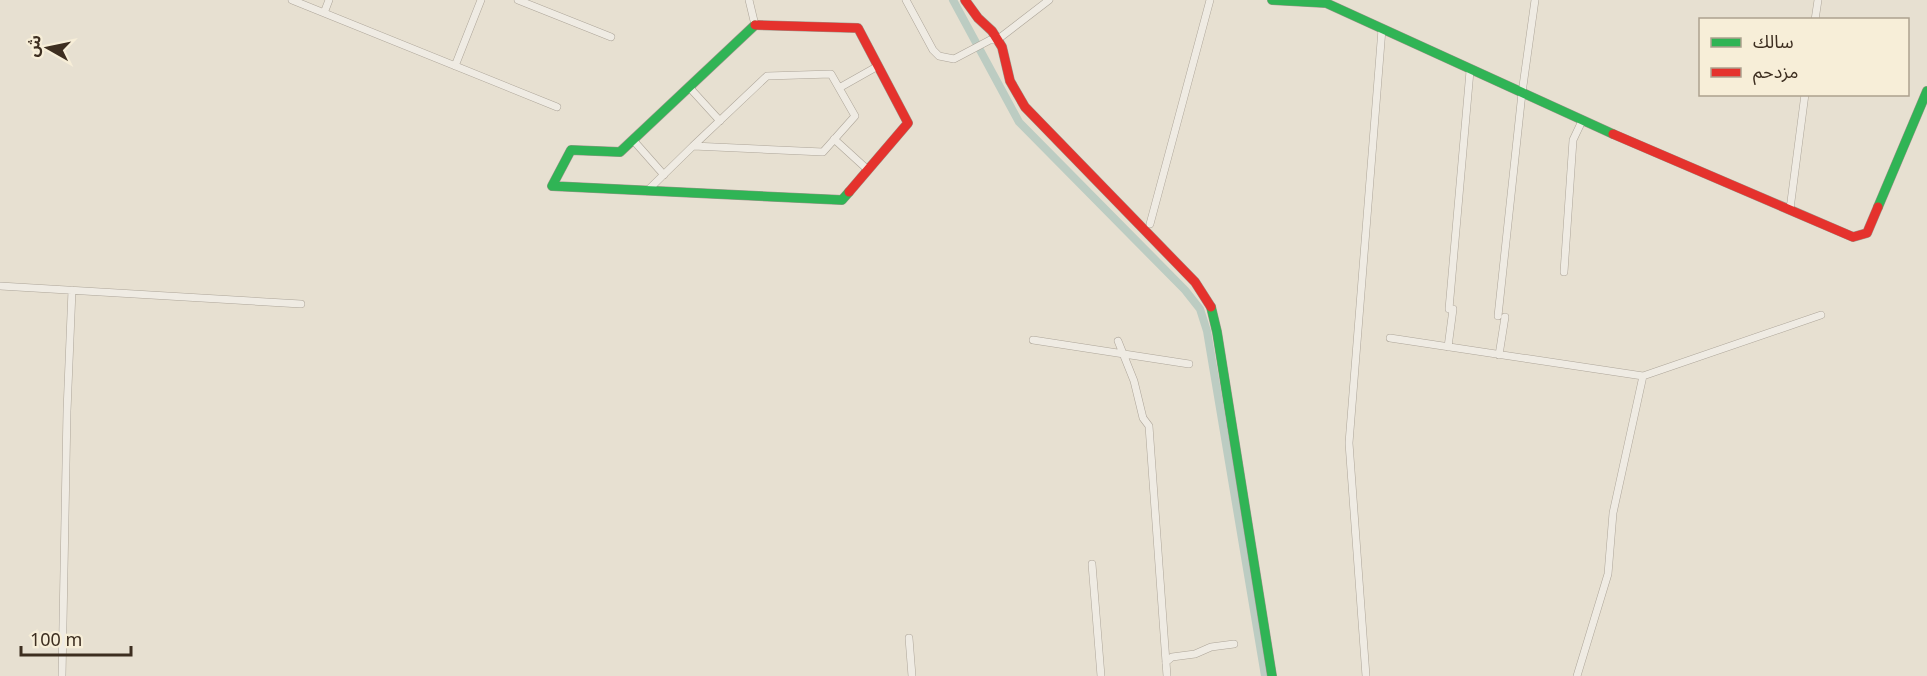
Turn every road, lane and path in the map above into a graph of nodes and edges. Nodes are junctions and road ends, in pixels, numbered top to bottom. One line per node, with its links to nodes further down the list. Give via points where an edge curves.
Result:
1 (292, 0): 14 (street)
2 (329, 0): 14 (street)
3 (481, 0): 20 (street)
4 (518, 0): 18 (street)
5 (750, 0): 16 (street)
6 (906, 0): 19 (street, via 933,50 946,59)
7 (965, 0): 19 (street, via 992,31)
8 (1049, 0): 19 (street)
9 (1210, 0): 38 (street)
10 (1272, 0): 13 (street)
11 (1535, 0): 26 (street)
12 (1818, 0): 15 (street)
13 (1327, 1): 17 (street)
14 (324, 13): 20 (street)
15 (1815, 18)
16 (755, 25): 21 (street, via 858,28); 23 (street)
17 (1382, 29): 22 (street); 61 (street, via 1349,434)
18 (611, 38)
19 (994, 40): 60 (street, via 1002,47 1010,81 1025,106 1195,282 1210,305)
20 (455, 66): 28 (street)
21 (878, 66): 24 (street); 34 (street, via 908,123)
22 (1470, 70): 26 (street); 47 (street)
23 (689, 87): 29 (street); 32 (street)
24 (839, 88): 29 (street, via 831,74 767,75); 31 (street, via 855,116)
25 (1927, 91): 37 (street, via 1867,233 1853,237)
26 (1522, 93): 30 (street); 49 (street)
27 (1805, 96): 37 (street)
28 (557, 107)
29 (720, 121): 33 (street)
30 (1582, 121): 37 (street); 39 (street, via 1572,140)
31 (834, 139): 33 (street, via 823,152); 34 (street)
32 (633, 140): 35 (street); 36 (street, via 620,152 571,150 552,186)
33 (693, 146): 35 (street)
34 (868, 170): 36 (street, via 842,200)
35 (664, 175): 36 (street)
36 (647, 191)
37 (1790, 209)
38 (1150, 224)
39 (1564, 272)
40 (0, 286): 41 (street)
41 (72, 290): 42 (street); 56 (street)
42 (301, 304)
43 (1821, 315): 51 (street)
44 (1390, 338): 47 (street)
45 (1033, 340): 48 (street)
46 (1118, 341): 48 (street)
47 (1448, 347): 49 (street)
48 (1123, 355): 50 (street); 55 (street, via 1149,426)
49 (1499, 355): 51 (street)
50 (1189, 364)
51 (1642, 376): 62 (street, via 1613,513 1608,574)
52 (1092, 564): 58 (street)
53 (909, 638): 57 (street)
54 (1233, 644): 55 (street, via 1172,657)
55 (1166, 662): 59 (street)
56 (62, 676)
57 (912, 676)
58 (1101, 676)
59 (1167, 676)
60 (1272, 676)
61 (1366, 676)
62 (1577, 676)

